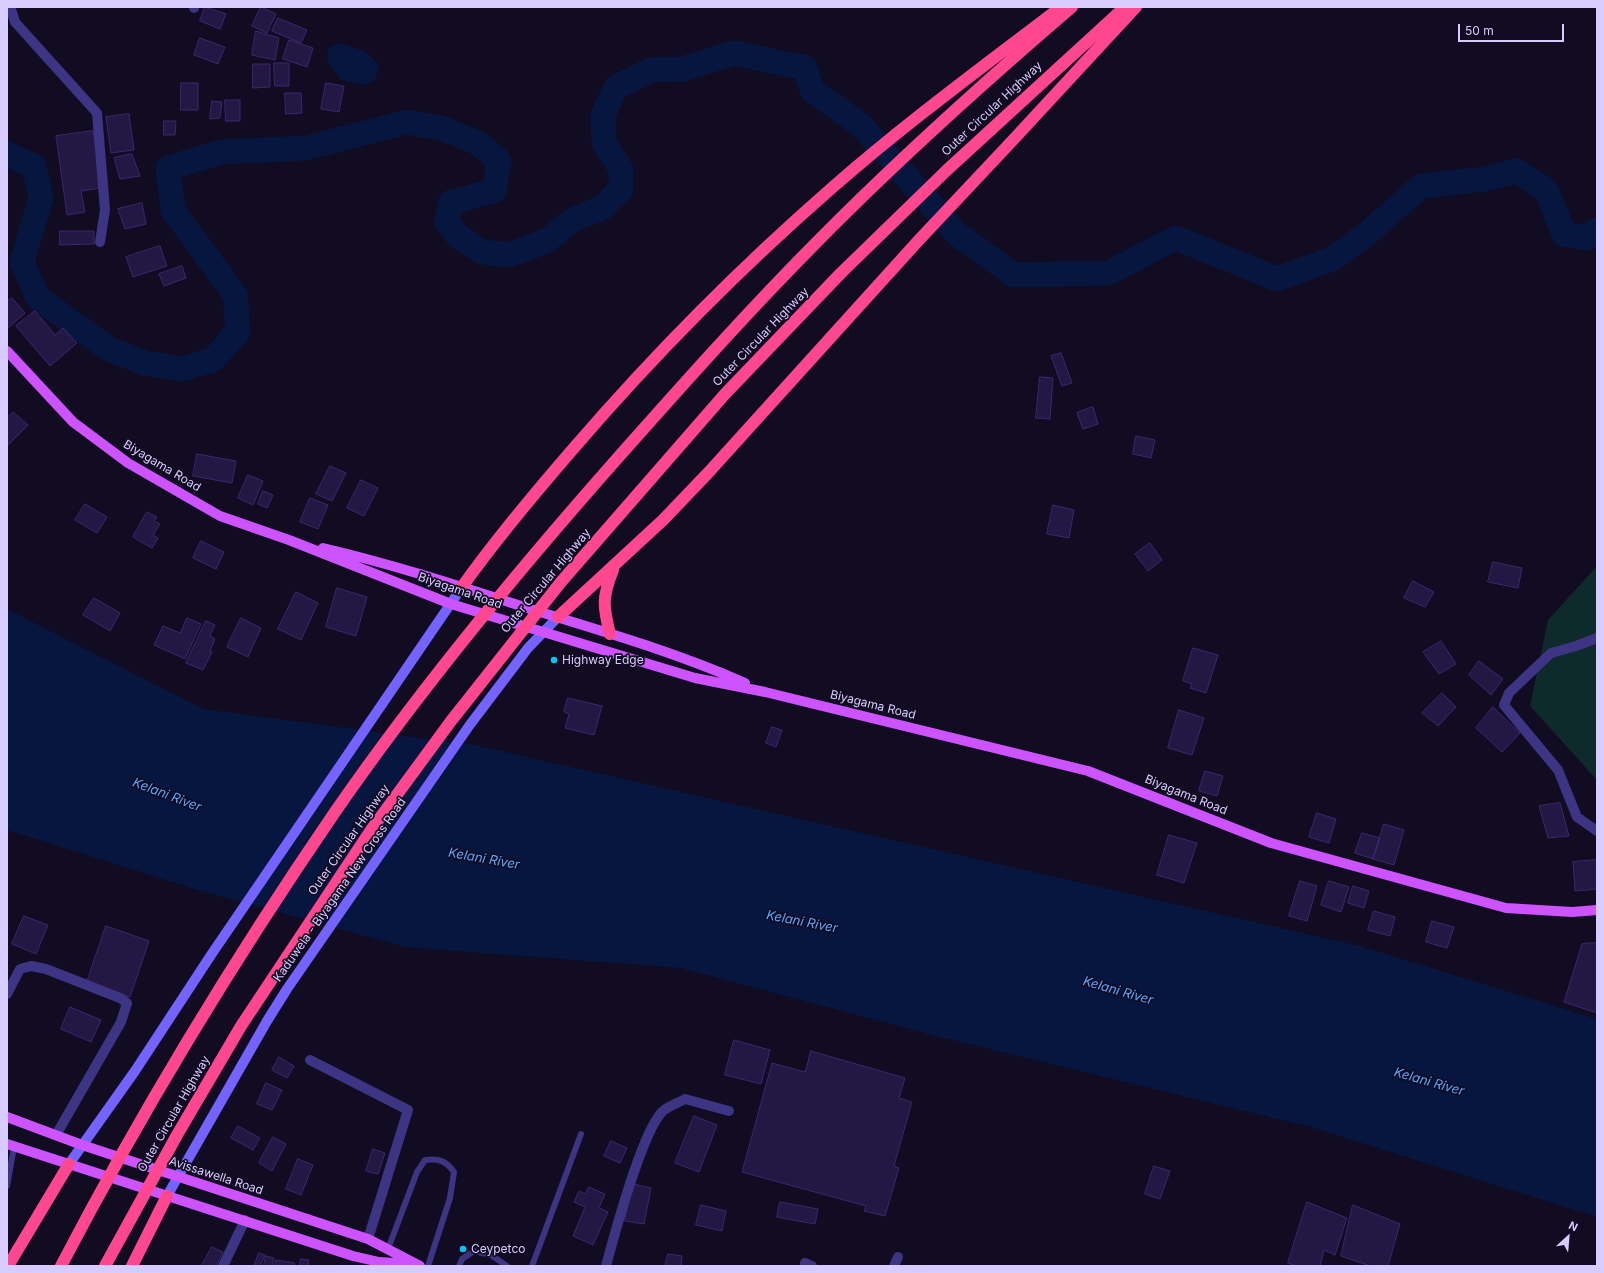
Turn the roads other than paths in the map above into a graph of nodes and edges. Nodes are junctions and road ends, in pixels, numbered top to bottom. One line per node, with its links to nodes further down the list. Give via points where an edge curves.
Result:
1 (1061, 7): 10 (highway, via 840,181 750,263 619,396 486,553)
2 (1072, 7): 36 (highway, Outer Circular Highway, bridge, via 918,143 809,250 689,377 560,523 475,626 337,809 233,966 141,1119)
3 (1125, 7): 37 (highway, Outer Circular Highway, bridge, via 947,170 841,273 726,394 546,600 371,830 318,909 216,1068)
4 (1136, 7): 9 (highway, via 918,241 708,473)
5 (11, 8): 6 (street, via 15,22 97,113 105,210)
6 (100, 242)
7 (7, 351): 8 (main road, Biyagama Road, via 73,422 128,463 220,516)
8 (288, 540): 10 (main road, Biyagama Road, via 381,562); 11 (main road, Biyagama Road)
9 (614, 567): 12 (highway); 14 (highway, via 607,585 604,608)
10 (462, 587): 11 (street); 12 (main road, Biyagama Road)
11 (451, 604): 13 (main road, Biyagama Road); 25 (street, via 211,955 135,1071)
12 (558, 617): 13 (street, Kaduwela - Biyagama New Cross Road); 14 (main road, Biyagama Road)
13 (544, 631): 16 (main road, Biyagama Road, via 695,678); 28 (street, Kaduwela - Biyagama New Cross Road, via 528,648 469,726 287,989)
14 (610, 634): 16 (main road, Biyagama Road, via 698,663)
15 (1597, 638): 17 (street, via 1551,653 1509,693 1504,705 1558,770 1577,817)
16 (765, 692): 18 (main road, Biyagama Road, via 1088,771 1271,843 1506,908 1572,912)
17 (1597, 831)
18 (1597, 910)
19 (7, 994): 24 (street, via 20,969 31,966 46,969 127,1003 121,1022)
20 (310, 1060): 32 (street, via 408,1110)
21 (729, 1111): 44 (street, via 684,1099 663,1112 648,1132)
22 (7, 1117): 24 (main road, Avissawella Road)
23 (581, 1134): 43 (lane)
24 (56, 1135): 25 (main road, Avissawella Road)
25 (82, 1145): 27 (street); 28 (main road, Avissawella Road)
26 (11, 1146): 27 (main road, Avissawella Road); 29 (lane)
27 (69, 1164): 30 (main road, Avissawella Road); 35 (highway)
28 (177, 1177): 30 (street, Kaduwela - Biyagama New Cross Road); 32 (main road, Avissawella Road)
29 (7, 1186)
30 (167, 1196): 31 (main road, Avissawella Road); 38 (highway)
31 (245, 1220): 34 (main road, Avissawella Road, via 353,1256 379,1262); 39 (street)
32 (368, 1239): 33 (main road, Avissawella Road)
33 (388, 1250): 34 (main road, Avissawella Road); 40 (lane, via 417,1172 425,1160 437,1159 448,1164 454,1172 450,1198)
34 (418, 1265)
35 (8, 1266)
36 (61, 1266)
37 (104, 1266)
38 (132, 1266)
39 (223, 1266)
40 (428, 1266)
41 (459, 1266): 42 (lane, via 462,1259 474,1251 491,1256)
42 (507, 1266)
43 (532, 1266)
44 (606, 1266)
45 (805, 1266): 46 (street, via 805,1263)
46 (812, 1266)

